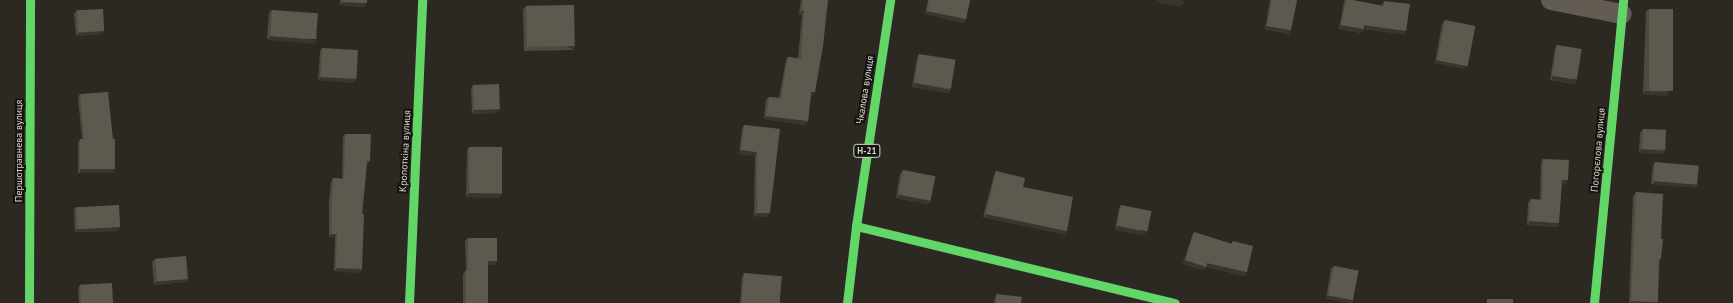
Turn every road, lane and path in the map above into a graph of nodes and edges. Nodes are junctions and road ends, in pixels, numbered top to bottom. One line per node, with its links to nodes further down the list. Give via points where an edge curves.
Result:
1 (30, 0): 7 (street, Першотравнева вулиця)
2 (422, 0): 8 (street, Кропоткіна вулиця)
3 (890, 0): 6 (street, Чкалова вулиця / Н-21)
4 (1551, 0): 5 (street)
5 (1622, 7): 11 (street, Погорєлова вулиця)
6 (856, 226): 9 (street, Чкалова вулиця / Н-21); 10 (street)
7 (30, 303)
8 (409, 303)
9 (847, 303)
10 (1175, 303)
11 (1594, 303)

